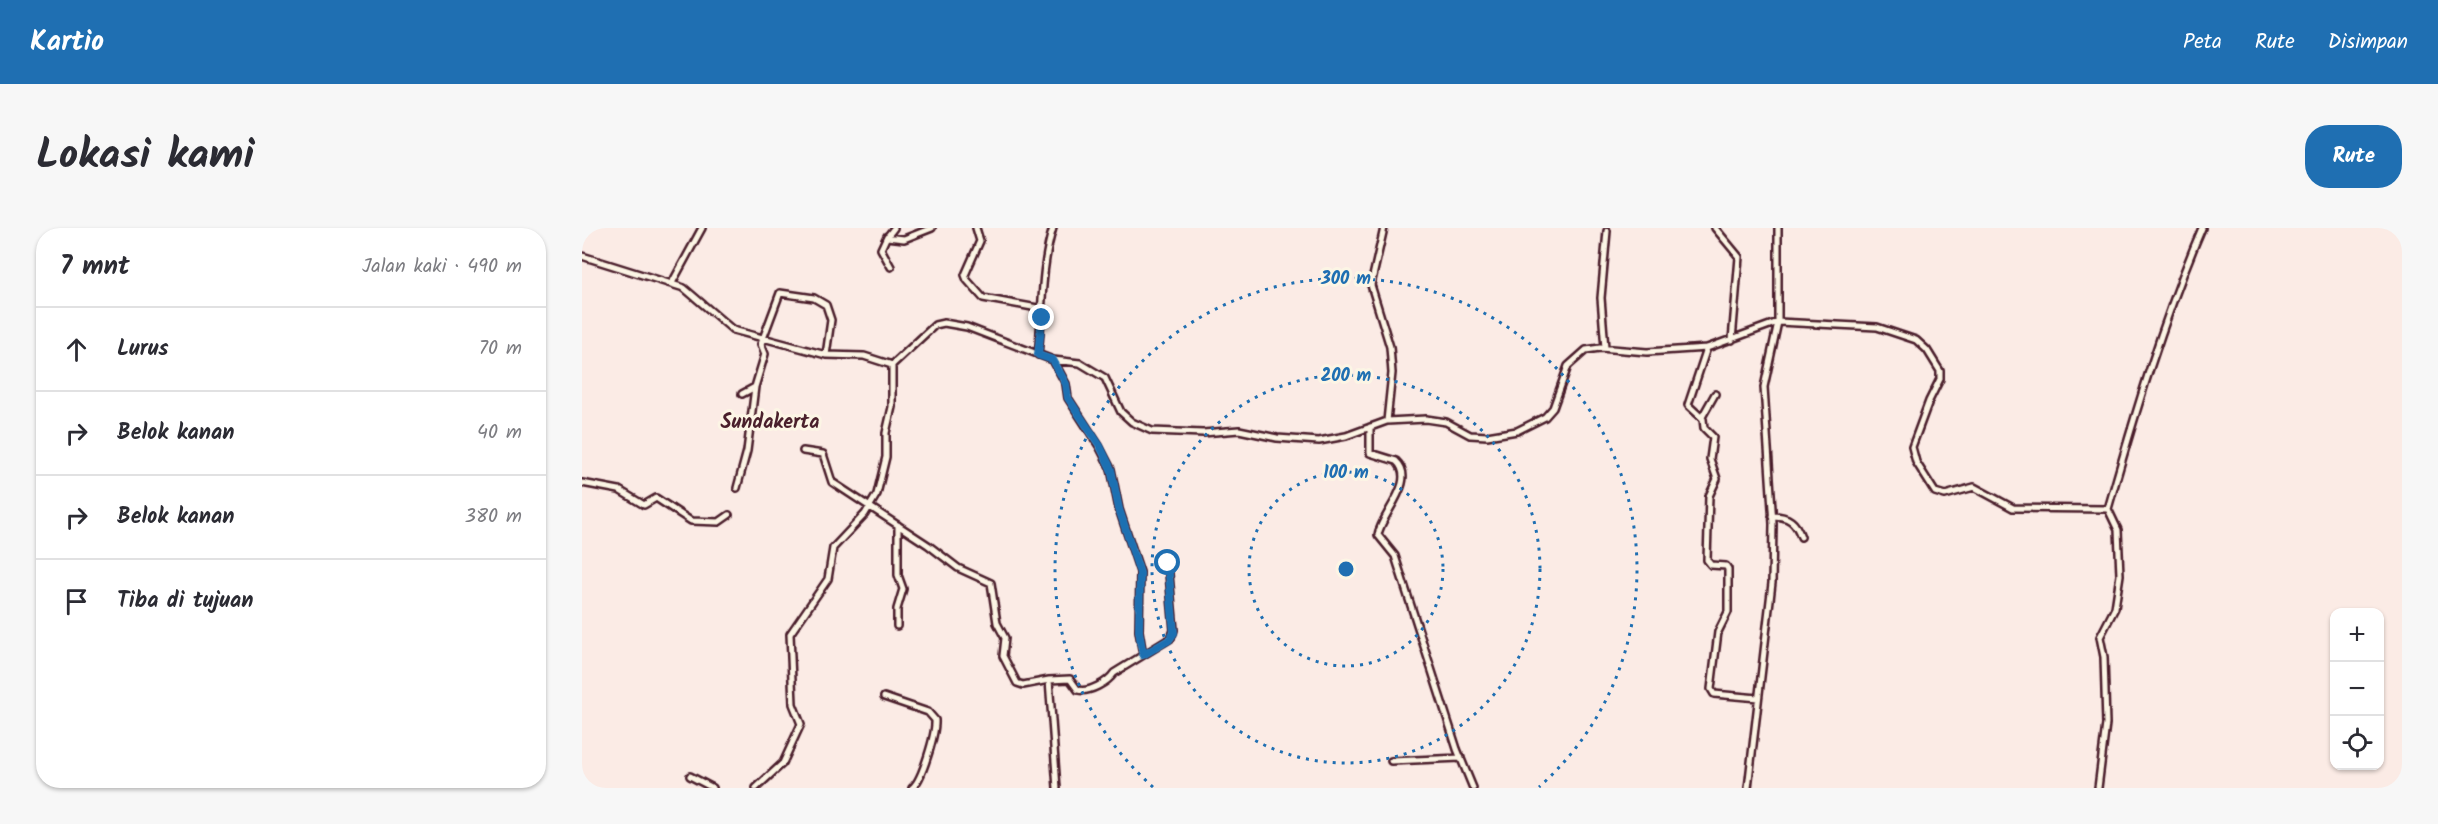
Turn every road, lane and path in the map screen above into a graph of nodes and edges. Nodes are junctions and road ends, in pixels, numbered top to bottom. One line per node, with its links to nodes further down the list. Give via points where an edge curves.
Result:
1 (702, 228): 14 (street)
2 (894, 228): 11 (street)
3 (932, 228): 11 (street, via 904,239)
4 (976, 228): 15 (street, via 980,241 966,273 967,280 983,298)
5 (1053, 228): 15 (street, via 1043,266)
6 (1384, 228): 29 (street, via 1371,285 1390,347 1392,373)
7 (1715, 228): 18 (street, via 1739,257)
8 (1778, 228): 16 (street)
9 (2202, 228): 35 (street, via 2149,369)
10 (1607, 231): 19 (street, via 1601,298)
11 (887, 236): 13 (street, via 881,249)
12 (582, 256): 14 (street)
13 (891, 267)
14 (672, 283): 17 (street, via 688,291 729,328)
15 (1043, 309): 22 (street)
16 (1779, 322): 18 (street); 35 (street, via 1877,327 1906,335 1924,347 1941,377 1912,447 1916,462 1936,493 1946,495 1974,487 2013,508); 37 (street, via 1764,387)
17 (763, 338): 21 (street); 21 (street, via 780,293 814,298 826,305 830,313); 25 (street, via 765,354)
18 (1732, 340): 20 (street)
19 (1605, 348): 20 (street, via 1647,352); 29 (street, via 1586,350 1573,359 1551,410 1517,431 1482,436 1464,433 1440,420)
20 (1707, 348): 28 (street, via 1688,405)
21 (826, 355): 24 (street, via 864,356)
22 (1038, 355): 23 (street); 24 (street, via 967,327 944,323 930,329)
23 (1053, 360): 30 (street, via 1076,362 1099,375 1108,382 1121,412 1152,431 1239,430 1319,441); 42 (street, via 1066,384 1068,398 1111,469 1119,509 1140,573 1139,631)
24 (892, 365): 34 (street, via 886,457)
25 (755, 387): 26 (street); 33 (street, via 747,454)
26 (742, 394)
27 (1715, 394): 28 (street)
28 (1702, 417): 45 (street, via 1704,428 1713,437 1710,459 1717,478 1709,496 1707,560 1711,565 1728,569 1728,612 1718,633 1712,691)
29 (1387, 421): 30 (street)
30 (1370, 427): 46 (street, via 1370,453 1396,461 1402,471 1400,489 1379,535 1395,556)
31 (803, 451): 34 (street, via 823,454 832,482)
32 (582, 483): 36 (street, via 619,490 644,505 656,498 691,521 719,522)
33 (736, 488)
34 (870, 506): 38 (street); 50 (street, via 833,548 828,579 790,631 793,704 801,724 783,763)
35 (2108, 509): 55 (street, via 2119,536 2120,575 2115,608 2100,637 2106,724)
36 (729, 515)
37 (1772, 516): 39 (street, via 1792,520); 45 (street, via 1772,583)
38 (898, 525): 41 (street, via 898,575 903,589); 43 (street, via 958,568 989,581 997,623 1005,638 1003,656 1017,683)
39 (1801, 537)
40 (1168, 563): 42 (street, via 1174,633)
41 (897, 626)
42 (1143, 655): 43 (street, via 1110,679 1082,692 1070,679)
43 (1049, 680): 52 (street)
44 (884, 697): 51 (street, via 928,712 935,720 926,765 918,784)
45 (1758, 698): 54 (street)
46 (1461, 758): 47 (street); 53 (street)
47 (1391, 761)
48 (690, 776): 49 (street)
49 (713, 788)
50 (756, 788)
51 (912, 788)
52 (1057, 788)
53 (1473, 788)
54 (1748, 788)
55 (2097, 788)

